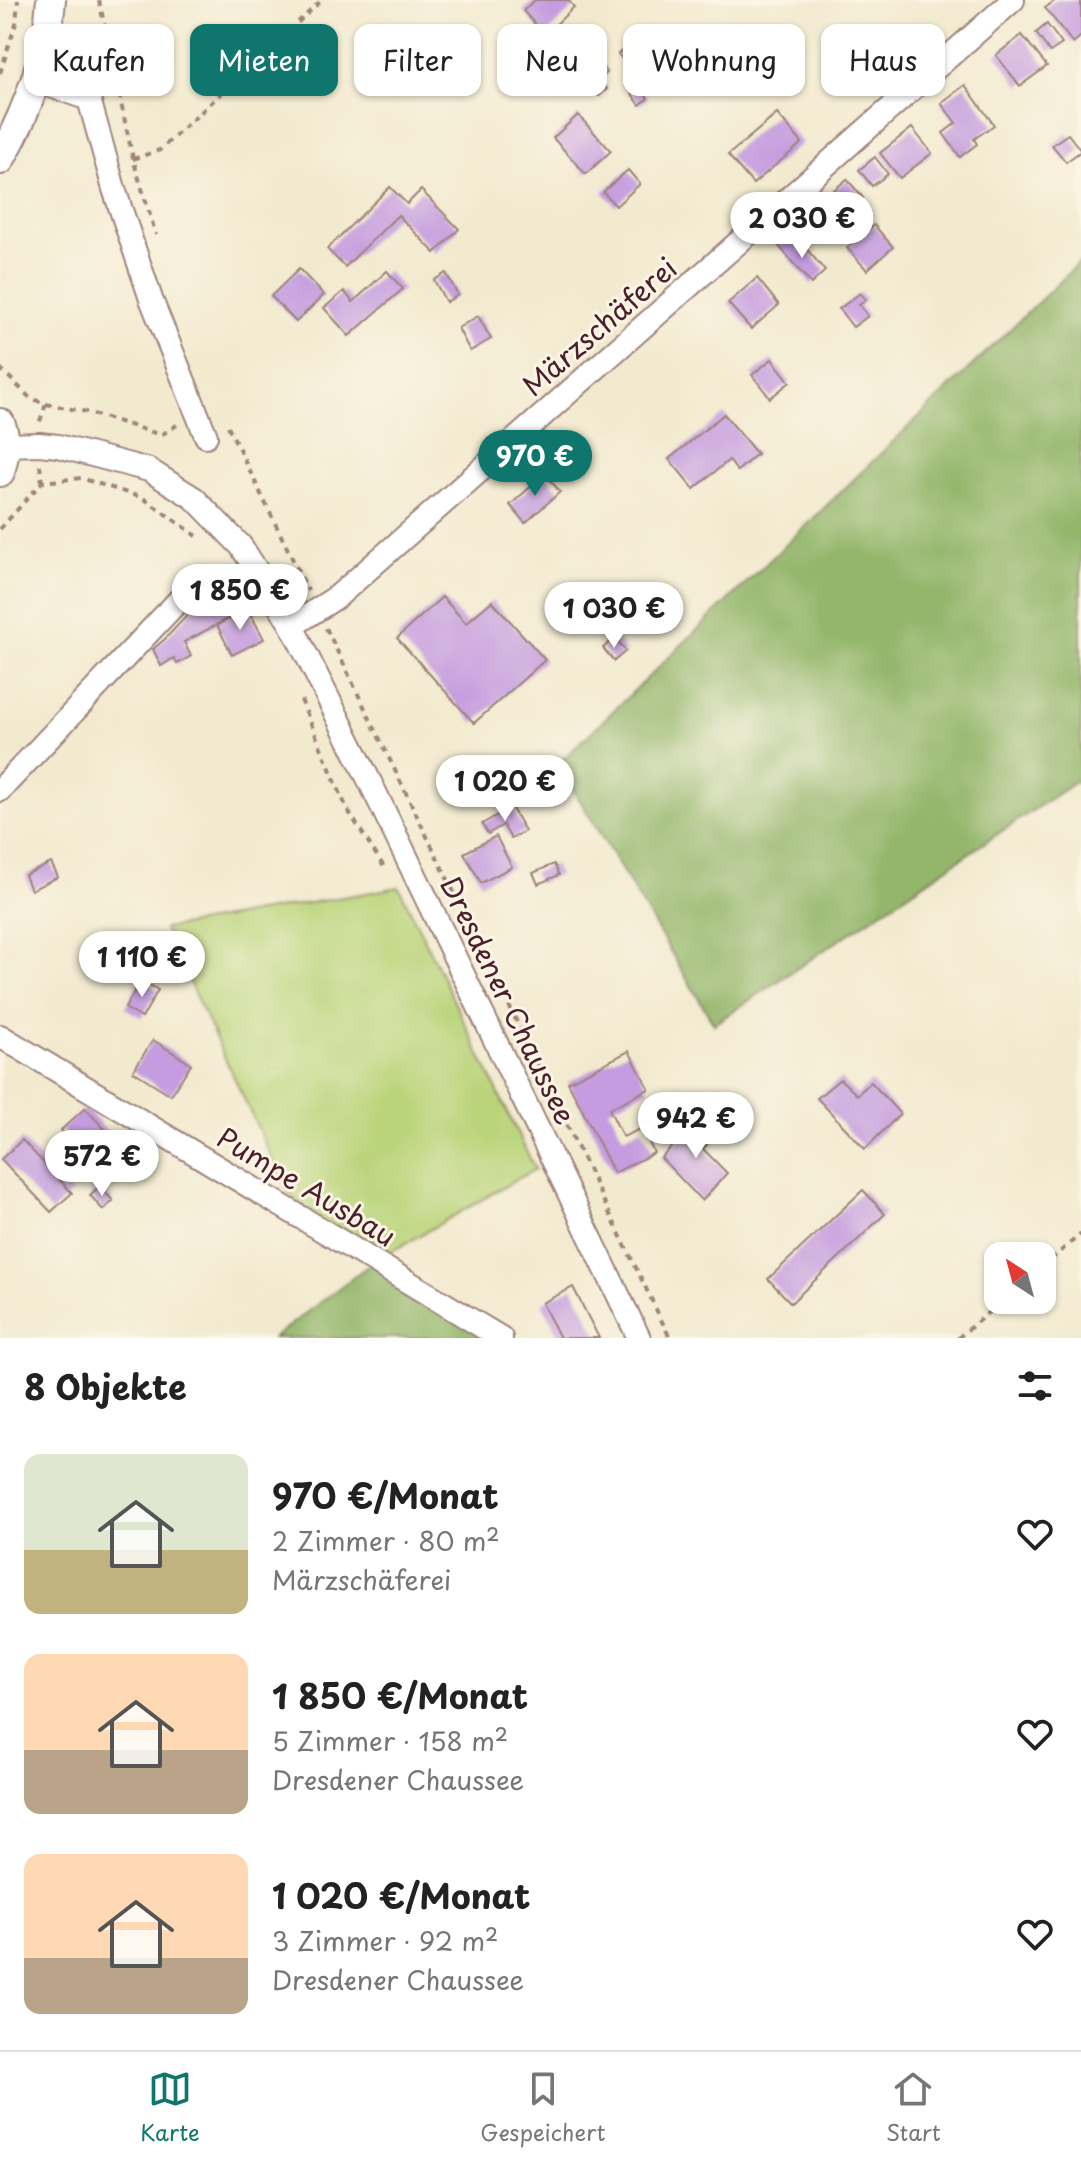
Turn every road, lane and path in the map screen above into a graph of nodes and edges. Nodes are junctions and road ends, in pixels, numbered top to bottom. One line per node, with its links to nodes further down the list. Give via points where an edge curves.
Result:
1 (18, 0): 7 (path)
2 (51, 0): 6 (main road)
3 (99, 0): 10 (path)
4 (322, 0): 10 (path, via 160,150)
5 (1013, 0): 21 (street, Märzschäferei)
6 (49, 24)
7 (0, 73)
8 (30, 96): 11 (main road)
9 (80, 96): 12 (street, via 89,99)
10 (133, 159): 12 (path); 13 (path)
11 (0, 160)
12 (109, 167): 15 (street, via 151,299)
13 (158, 242)
14 (46, 404): 15 (path, via 161,435)
15 (196, 413): 16 (street); 21 (path, via 216,402)
16 (206, 436)
17 (2, 447): 22 (street, Dresdener Chaussee, via 58,446 149,470 194,498 241,546)
18 (0, 529): 19 (path, via 42,482 81,478 143,498)
19 (206, 543)
20 (181, 598): 24 (street)
21 (317, 611): 22 (street, Märzschäferei); 32 (path)
22 (292, 626): 31 (street, Dresdener Chaussee)
23 (299, 695): 25 (path, via 347,809)
24 (0, 790)
25 (385, 868)
26 (0, 1036): 30 (street, Pumpe Ausbau)
27 (1081, 1234): 28 (path)
28 (1056, 1255)
29 (986, 1314): 33 (path)
30 (501, 1338)
31 (639, 1338)
32 (670, 1338)
33 (958, 1338)

